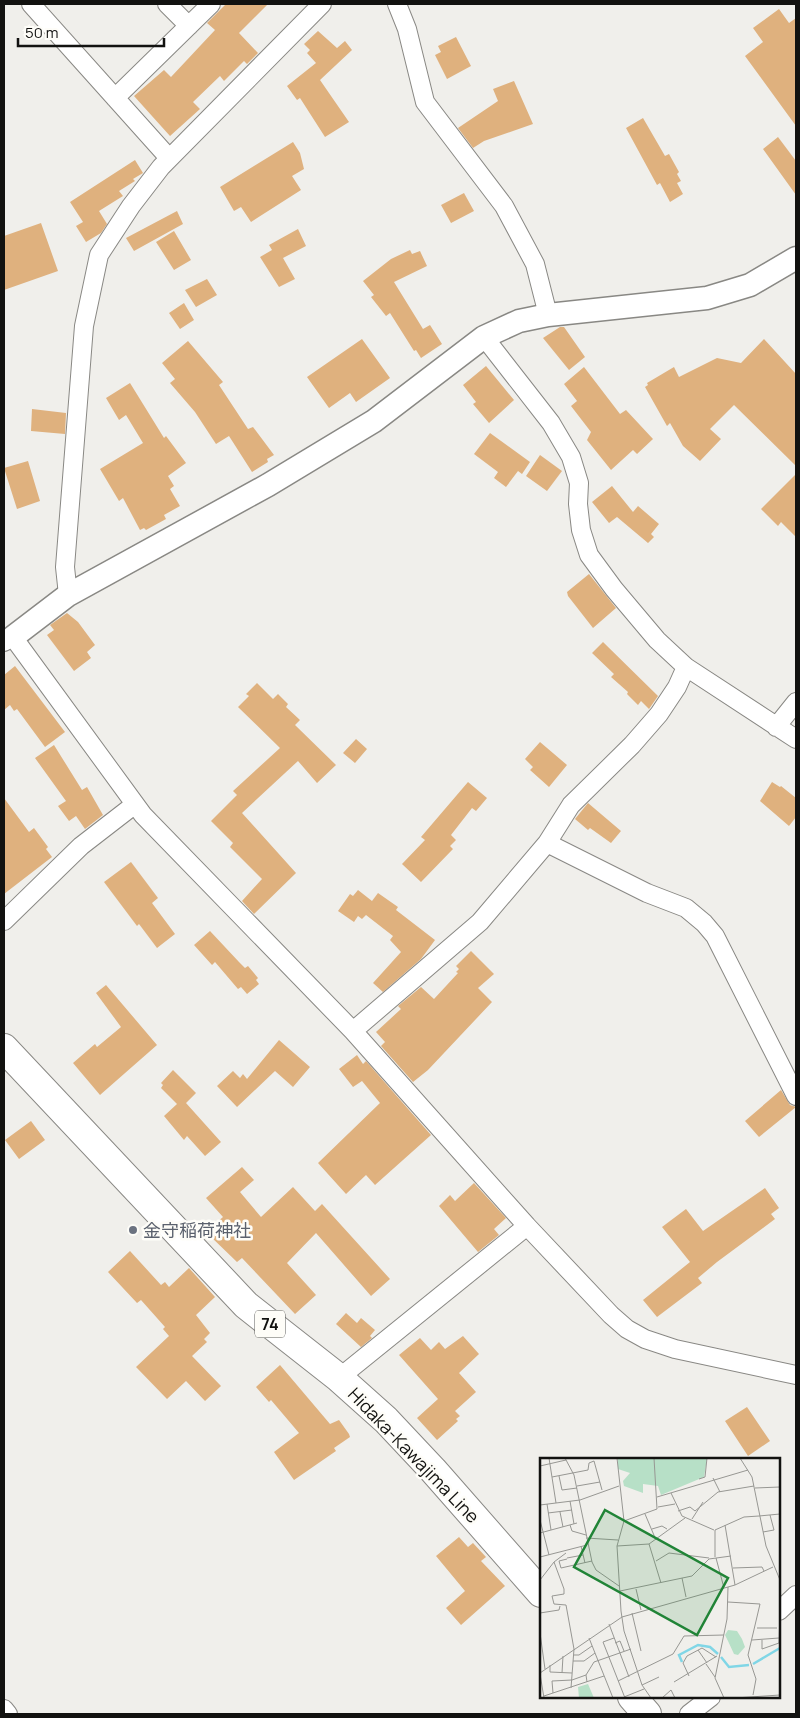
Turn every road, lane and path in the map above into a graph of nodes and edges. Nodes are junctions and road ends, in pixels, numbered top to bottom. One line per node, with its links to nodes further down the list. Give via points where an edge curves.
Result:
1 (31, 4): 7 (street)
2 (167, 4): 6 (street)
3 (212, 4): 6 (street)
4 (397, 4): 10 (street, via 407,29 425,102 504,206 535,264)
5 (317, 5): 8 (street)
6 (189, 26): 7 (street)
7 (115, 98): 8 (street)
8 (169, 158): 12 (street, via 131,206 99,255 84,326 65,567)
9 (793, 265): 10 (street, via 750,286 708,298)
10 (548, 314): 11 (street, via 519,321)
11 (484, 338): 12 (street, via 374,421 268,485); 14 (street, via 551,423 571,458 579,483 580,530 589,555 657,640)
12 (68, 595): 13 (street)
13 (8, 639): 18 (street)
14 (686, 667): 16 (street); 19 (street, via 659,714 570,805)
15 (796, 702): 16 (street)
16 (776, 727): 17 (street)
17 (796, 739)
18 (134, 805): 20 (street, via 82,846); 21 (street)
19 (547, 843): 21 (street, via 480,922); 23 (street, via 647,893 686,908 704,923 715,936)
20 (4, 921)
21 (353, 1032): 24 (street)
22 (4, 1048): 26 (main road, Hidaka-Kawajima Line / 74, via 246,1305)
23 (796, 1096)
24 (527, 1226): 25 (street, via 627,1329 674,1349); 26 (street)
25 (796, 1375)
26 (339, 1378): 27 (main road, Hidaka-Kawajima Line / 74, via 427,1463)
27 (540, 1592)
28 (796, 1595): 29 (street)
29 (780, 1610)
30 (633, 1698): 34 (main road)
31 (710, 1698): 35 (street)
32 (4, 1709): 33 (street)
33 (8, 1714)
34 (647, 1714)
35 (689, 1714)

